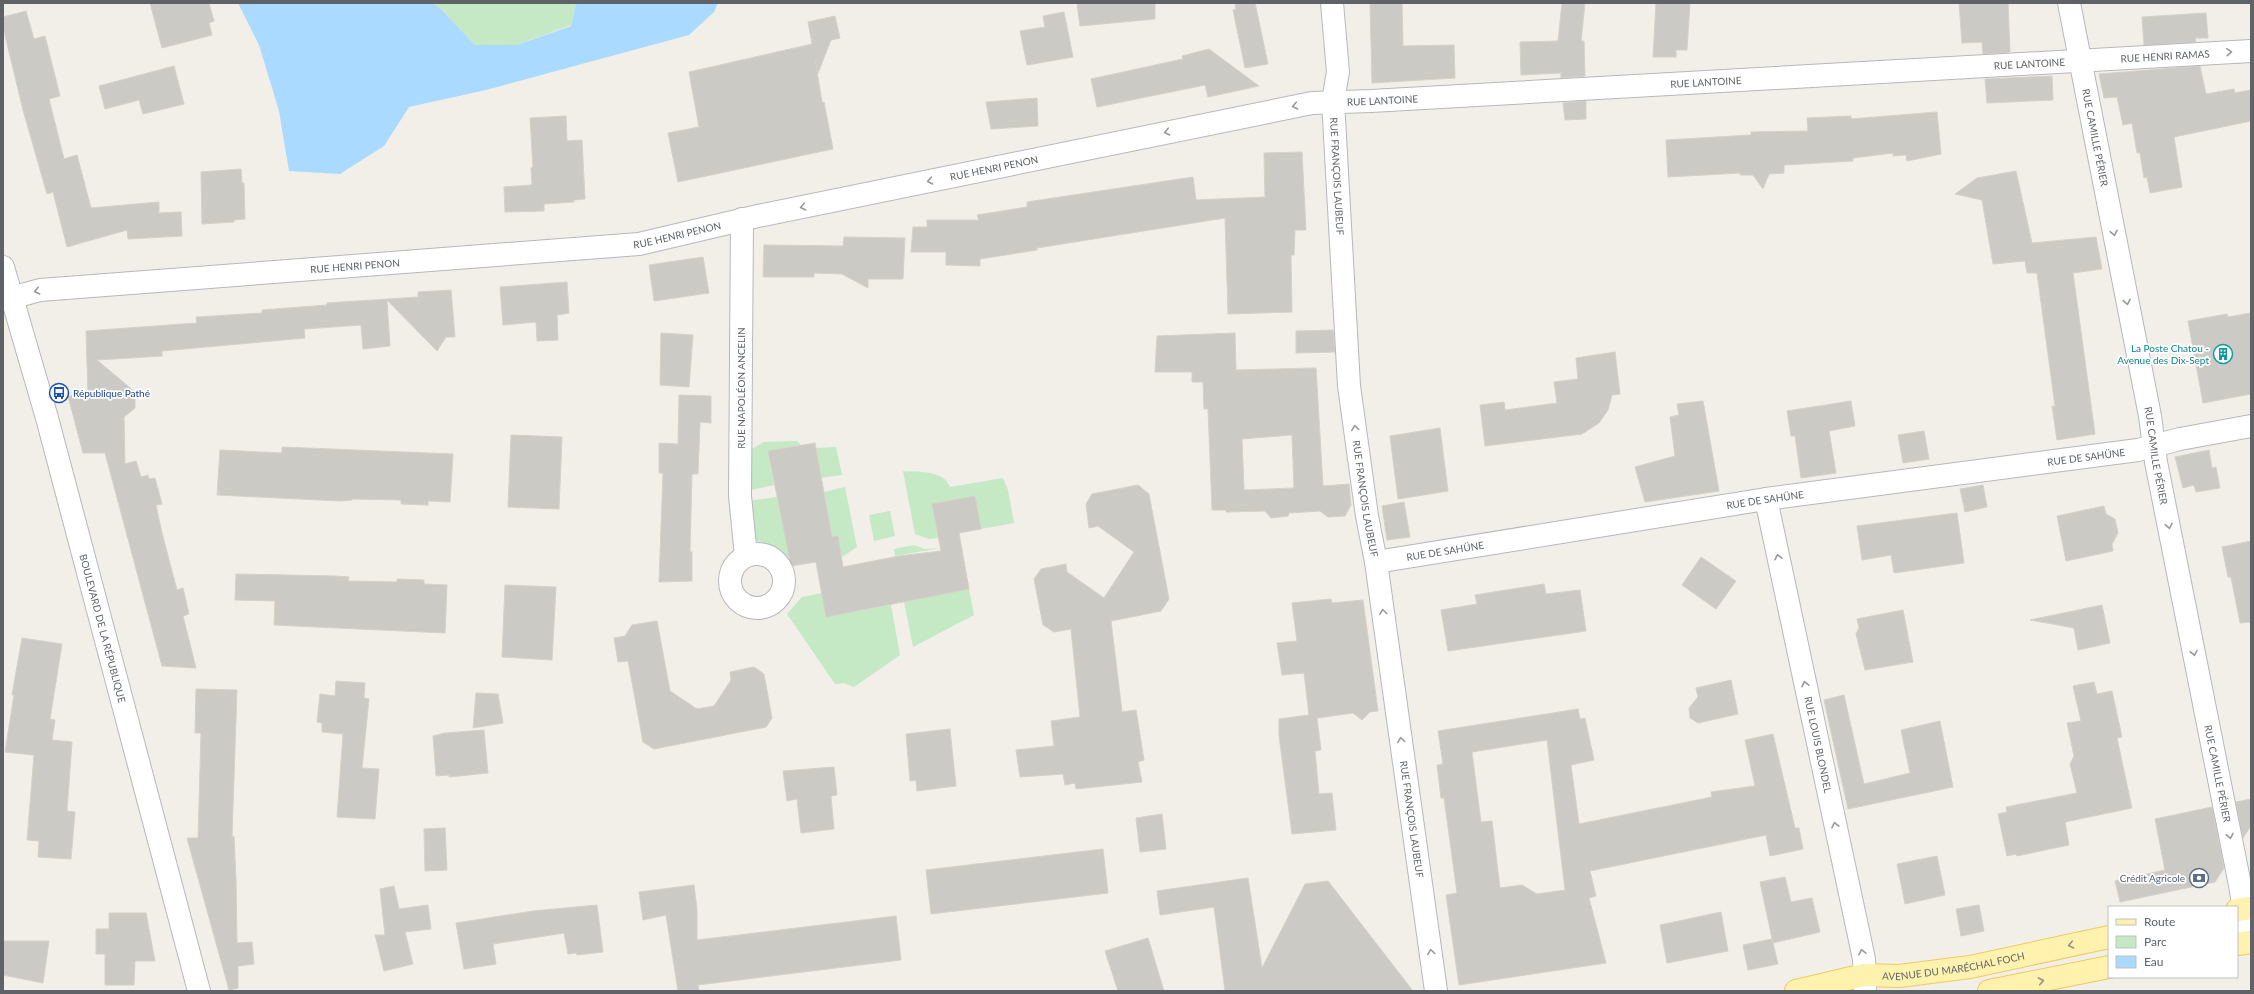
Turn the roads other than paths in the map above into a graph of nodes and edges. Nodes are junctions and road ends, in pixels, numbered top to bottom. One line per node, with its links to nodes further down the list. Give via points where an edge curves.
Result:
1 (1332, 3): 5 (street, RUE FRANÇOIS LAUBEUF, via 1338,72)
2 (2069, 3): 4 (street, RUE CAMILLE PÉRIER)
3 (2251, 51): 4 (street, RUE HENRI RAMAS, one-way to 3)
4 (2079, 61): 5 (street, RUE LANTOINE, via 1371,101); 10 (street, RUE CAMILLE PÉRIER, one-way to 10)
5 (1333, 101): 6 (street, RUE HENRI PENON, one-way to 6, via 1312,102); 13 (street, RUE FRANÇOIS LAUBEUF, one-way to 5, via 1349,386)
6 (742, 220): 8 (street, RUE HENRI PENON, one-way to 8, via 639,244 40,290); 12 (street, RUE NAPOLÉON ANCELIN, via 740,496)
7 (3, 267): 8 (street, BOULEVARD DE LA RÉPUBLIQUE)
8 (11, 298): 19 (street, BOULEVARD DE LA RÉPUBLIQUE, via 47,418)
9 (2251, 426): 10 (street, RUE DE SAHÜNE)
10 (2155, 446): 11 (street, RUE DE SAHÜNE); 14 (street, RUE CAMILLE PÉRIER, one-way to 14, via 2156,462)
11 (1766, 500): 13 (street, RUE DE SAHÜNE); 18 (street, RUE LOUIS BLONDEL, one-way to 11, via 1864,959)
12 (746, 556)
13 (1376, 562): 20 (street, RUE FRANÇOIS LAUBEUF, one-way to 13)
14 (2244, 909): 16 (street)
15 (2108, 937): 18 (main road, AVENUE DU MARÉCHAL FOCH, one-way to 18, via 1970,967)
16 (2247, 946)
17 (2108, 968): 22 (main road, one-way to 17)
18 (1864, 983): 21 (main road, AVENUE DU MARÉCHAL FOCH)
19 (199, 991)
20 (1436, 991)
21 (1796, 991)
22 (1989, 991)

